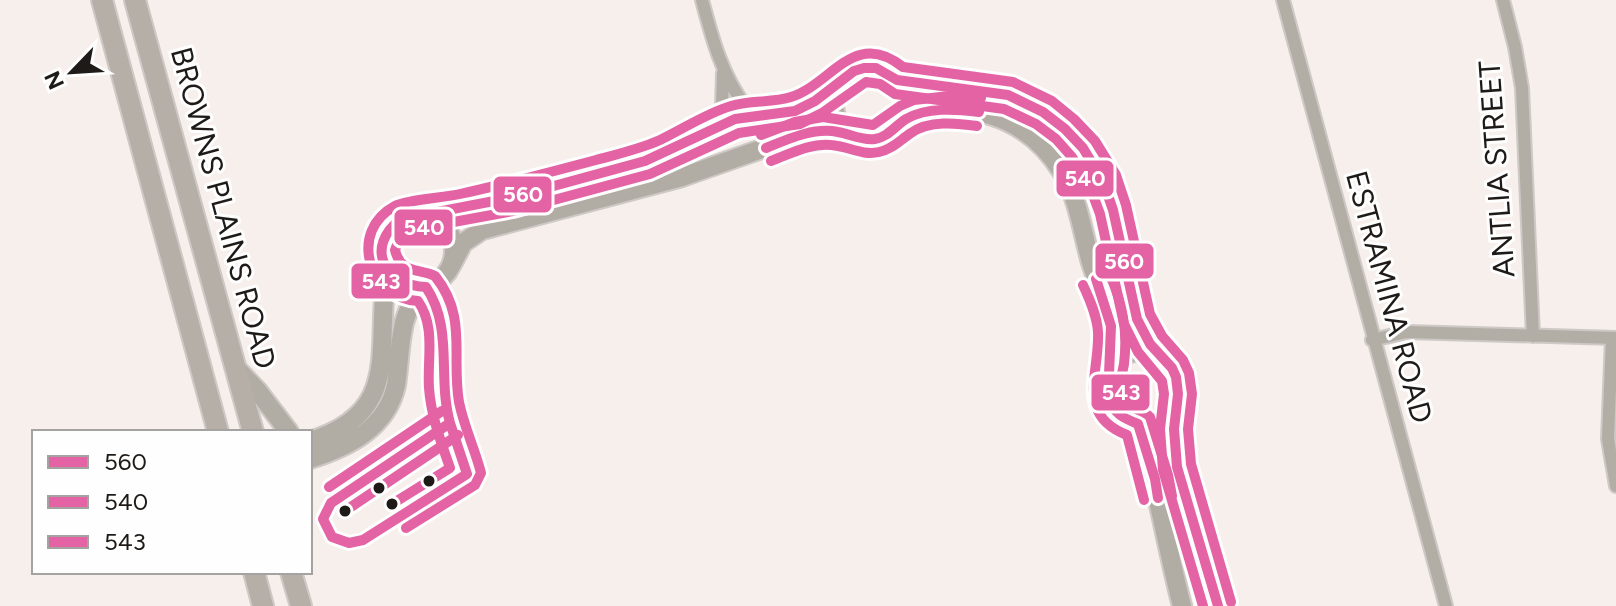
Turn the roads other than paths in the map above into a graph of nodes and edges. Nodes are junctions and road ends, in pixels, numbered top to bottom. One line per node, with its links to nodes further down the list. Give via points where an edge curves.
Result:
1 (102, 0): 25 (main road, BROWNS PLAINS ROAD)
2 (135, 0): 21 (main road, BROWNS PLAINS ROAD)
3 (702, 0): 6 (street)
4 (1283, 0): 19 (street, ESTRAMINA ROAD)
5 (1503, 0): 17 (street, ANTLIA STREET, via 1522,88)
6 (722, 66): 9 (street, via 746,107); 12 (street, via 722,107)
7 (897, 80): 8 (street, via 887,72 864,68); 10 (street, via 906,100); 20 (street, via 1008,95 1043,112 1083,148 1103,181 1137,319)
8 (838, 85): 9 (street, via 795,111); 11 (street, via 836,116)
9 (777, 113): 12 (street, via 735,119)
10 (901, 121): 11 (street, via 878,139); 22 (street, via 936,110 978,112 1024,130 1046,149 1074,197 1105,300 1113,337)
11 (848, 133): 14 (street, via 804,134 682,177 482,230 463,243)
12 (704, 134): 13 (street, via 645,161)
13 (423, 215): 14 (street, via 449,233); 15 (street, via 403,218 387,231 381,251)
14 (452, 264): 16 (street, via 434,284)
15 (387, 271): 16 (street, via 401,283); 28 (street, via 381,369 370,401 343,428)
16 (419, 287): 29 (street, via 403,326 390,399 363,435)
17 (1533, 336): 18 (street); 19 (street, via 1407,332)
18 (1614, 338): 32 (street, via 1608,439)
19 (1372, 340): 39 (street, ESTRAMINA ROAD)
20 (1158, 355): 22 (street, via 1135,352); 23 (street, via 1176,377)
21 (236, 368): 26 (main road, BROWNS PLAINS ROAD); 27 (street)
22 (1109, 372): 24 (street, via 1108,401 1122,418)
23 (1175, 402): 24 (street, via 1160,419); 38 (street, via 1177,467)
24 (1138, 424): 37 (street)
25 (217, 430)
26 (252, 430)
27 (287, 430)
28 (312, 439)
29 (341, 449): 30 (street); 31 (street)
30 (312, 458)
31 (312, 472)
32 (1616, 486)
33 (255, 574): 35 (main road)
34 (292, 574): 36 (main road)
35 (263, 606)
36 (301, 606)
37 (1182, 606)
38 (1218, 606)
39 (1446, 606)

